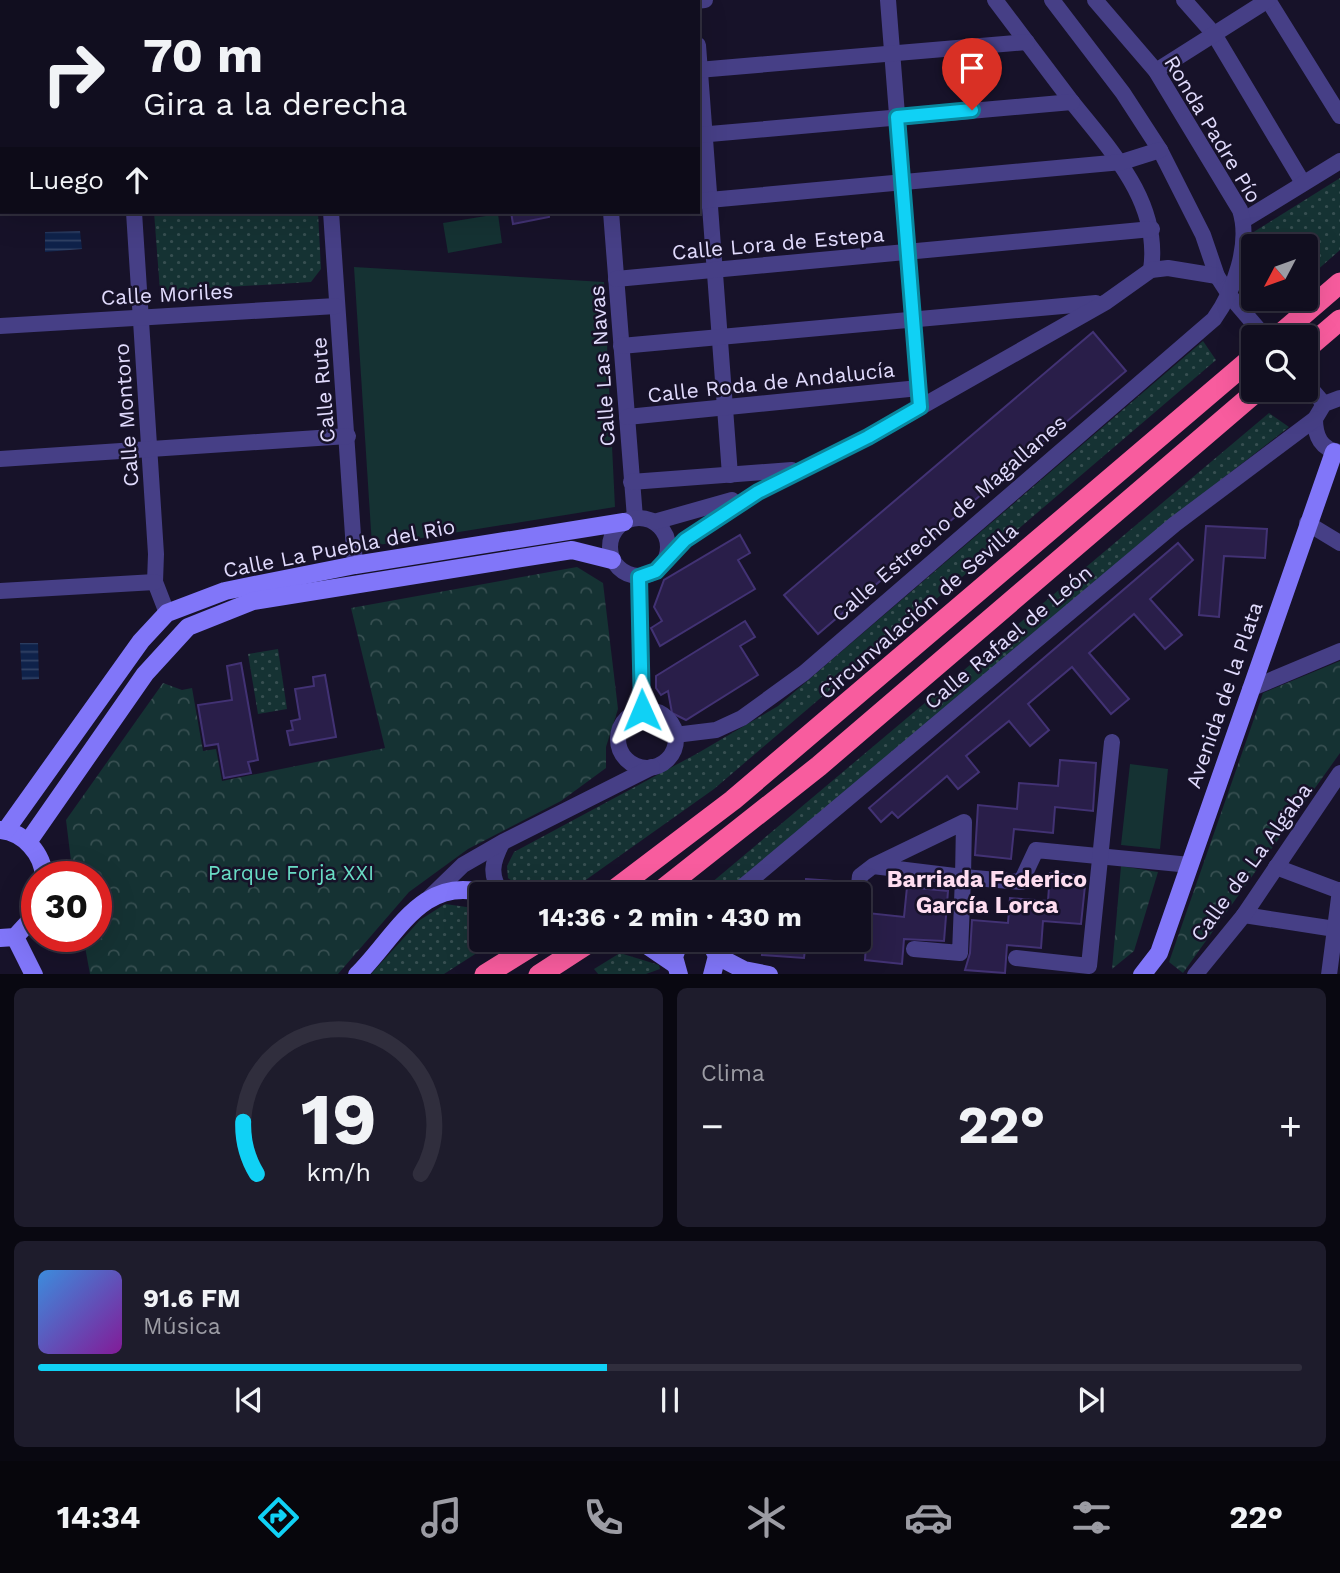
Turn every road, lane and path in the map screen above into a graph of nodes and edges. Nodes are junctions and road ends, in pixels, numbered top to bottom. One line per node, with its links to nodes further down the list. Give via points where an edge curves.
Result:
1 (888, 0): 9 (street)
2 (995, 0): 8 (street)
3 (1052, 0): 17 (street)
4 (1095, 0): 11 (street, Ronda Padre Pío)
5 (1184, 0): 7 (street)
6 (1268, 0): 7 (street); 14 (street)
7 (1214, 34): 11 (street); 20 (street)
8 (1027, 41): 9 (street); 13 (street)
9 (892, 53): 10 (street); 15 (street)
10 (700, 70)
11 (1156, 71): 26 (street, Ronda Padre Pío)
12 (700, 91): 16 (street)
13 (1072, 102): 15 (street); 19 (street)
14 (1340, 116)
15 (897, 117): 16 (street); 21 (street)
16 (702, 134): 22 (street)
17 (1160, 150): 19 (street); 31 (street, via 1203,235)
18 (1340, 161): 20 (street)
19 (1122, 162): 21 (street); 27 (street)
20 (1303, 183): 26 (street)
21 (902, 184): 22 (street); 28 (street)
22 (704, 200): 29 (street)
23 (134, 214): 37 (street, Calle Montoro)
24 (331, 214): 35 (street, Calle Rute)
25 (611, 214): 32 (street, Calle Las Navas)
26 (1244, 220): 34 (street, Ronda Padre Pío, via 1236,283)
27 (1152, 229): 28 (street, Calle Lora de Estepa); 30 (street)
28 (908, 252): 29 (street, Calle Lora de Estepa); 39 (street)
29 (715, 270): 32 (street, Calle Lora de Estepa); 43 (street)
30 (1151, 270): 31 (street, via 1168,268); 36 (street, via 1106,302)
31 (1217, 276): 34 (street)
32 (616, 279): 45 (street, Calle Las Navas)
33 (1340, 283): 41 (highway)
34 (1230, 296): 40 (street); 77 (street, Calle Estrecho de Magallanes, via 1214,319 804,673 742,718 716,730)
35 (336, 306): 37 (street, Calle Moriles); 55 (street, Calle Rute)
36 (1077, 311): 39 (street); 52 (street)
37 (141, 317): 42 (street, Calle Moriles); 56 (street, Calle Montoro)
38 (1340, 320): 44 (highway)
39 (913, 322): 43 (street); 47 (street)
40 (1255, 325)
41 (1291, 325)
42 (0, 326)
43 (720, 337): 45 (street); 51 (street)
44 (1318, 339)
45 (621, 346): 53 (street, Calle Las Navas)
46 (1241, 368): 94 (highway, Circunvalación de Sevilla, via 733,800)
47 (919, 388): 51 (street, Calle Roda de Andalucía); 52 (street)
48 (1318, 390): 49 (street)
49 (1336, 400): 54 (street)
50 (1244, 402): 95 (highway, via 819,766)
51 (725, 407): 53 (street, Calle Roda de Andalucía); 60 (street)
52 (920, 407): 59 (street)
53 (626, 417): 61 (street, Calle Las Navas)
54 (1315, 419): 57 (street, via 1319,441); 96 (street, Calle Rafael de León, via 1175,524)
55 (348, 436): 56 (street); 69 (street, Calle Rute)
56 (149, 449): 58 (street); 71 (street, Calle Montoro)
57 (1337, 452): 65 (street, Avenida de la Plata)
58 (0, 459)
59 (802, 470): 60 (street); 62 (street)
60 (730, 475): 61 (street)
61 (631, 481): 63 (street, Calle Las Navas)
62 (758, 492): 64 (street); 67 (street, via 685,540)
63 (630, 520): 64 (street); 68 (street, via 612,534); 69 (street, Calle La Puebla del Rio)
64 (654, 522): 67 (street, via 667,537)
65 (1307, 523): 66 (street); 75 (street, Avenida de la Plata)
66 (1340, 543)
67 (667, 558): 70 (street, via 656,571)
68 (612, 560): 70 (street, via 623,572); 85 (street, Calle La Puebla del Rio, via 572,550 253,601 188,627 145,674)
69 (355, 565): 73 (street, Calle La Puebla del Rio, via 225,592)
70 (639, 577): 76 (street)
71 (155, 582): 72 (street); 73 (street, Calle Montoro)
72 (0, 591)
73 (167, 613): 84 (street, Calle La Puebla del Rio, via 141,641)
74 (1340, 651): 75 (street)
75 (1250, 690): 89 (street, Avenida de la Plata)
76 (642, 710): 77 (street, via 667,719); 79 (street, via 621,725)
77 (675, 735): 80 (street, via 667,759)
78 (1112, 743): 87 (street)
79 (621, 751): 80 (street, via 634,765); 82 (street, via 617,772)
80 (652, 767): 82 (street)
81 (1340, 774): 83 (street, Calle de La Algaba)
82 (604, 792): 86 (street)
83 (1334, 795): 91 (street, Calle de La Algaba)
84 (3, 830): 85 (street)
85 (28, 842): 88 (street)
86 (503, 842): 93 (street, via 492,862); 100 (street, via 463,865)
87 (1102, 855): 89 (street); 92 (street, via 1036,850 1021,882); 111 (street, via 1089,966)
88 (42, 861)
89 (1190, 865): 110 (street, Avenida de la Plata)
90 (873, 866): 92 (street); 92 (street, via 964,822); 97 (street)
91 (1276, 867): 99 (street); 101 (street, Calle de La Algaba)
92 (963, 877): 105 (street, via 960,953)
93 (494, 882)
94 (625, 882)
95 (672, 882)
96 (748, 882)
97 (859, 882)
98 (469, 891): 100 (street, via 454,889)
99 (1340, 891): 103 (street)
100 (430, 897): 114 (street)
101 (1244, 915): 103 (street); 122 (street, Calle de La Algaba)
102 (21, 926): 104 (street)
103 (1335, 929): 123 (street)
104 (7, 938): 113 (street)
105 (914, 949)
106 (522, 952): 115 (highway)
107 (574, 952): 116 (highway)
108 (711, 952): 117 (street)
109 (720, 952): 112 (street)
110 (1160, 953): 120 (street); 121 (street)
111 (1016, 958)
112 (744, 970): 118 (street); 119 (street)
113 (33, 974)
114 (358, 974)
115 (487, 974)
116 (541, 974)
117 (712, 974)
118 (725, 974)
119 (764, 974)
120 (1143, 974)
121 (1162, 974)
122 (1196, 974)
123 (1329, 974)

